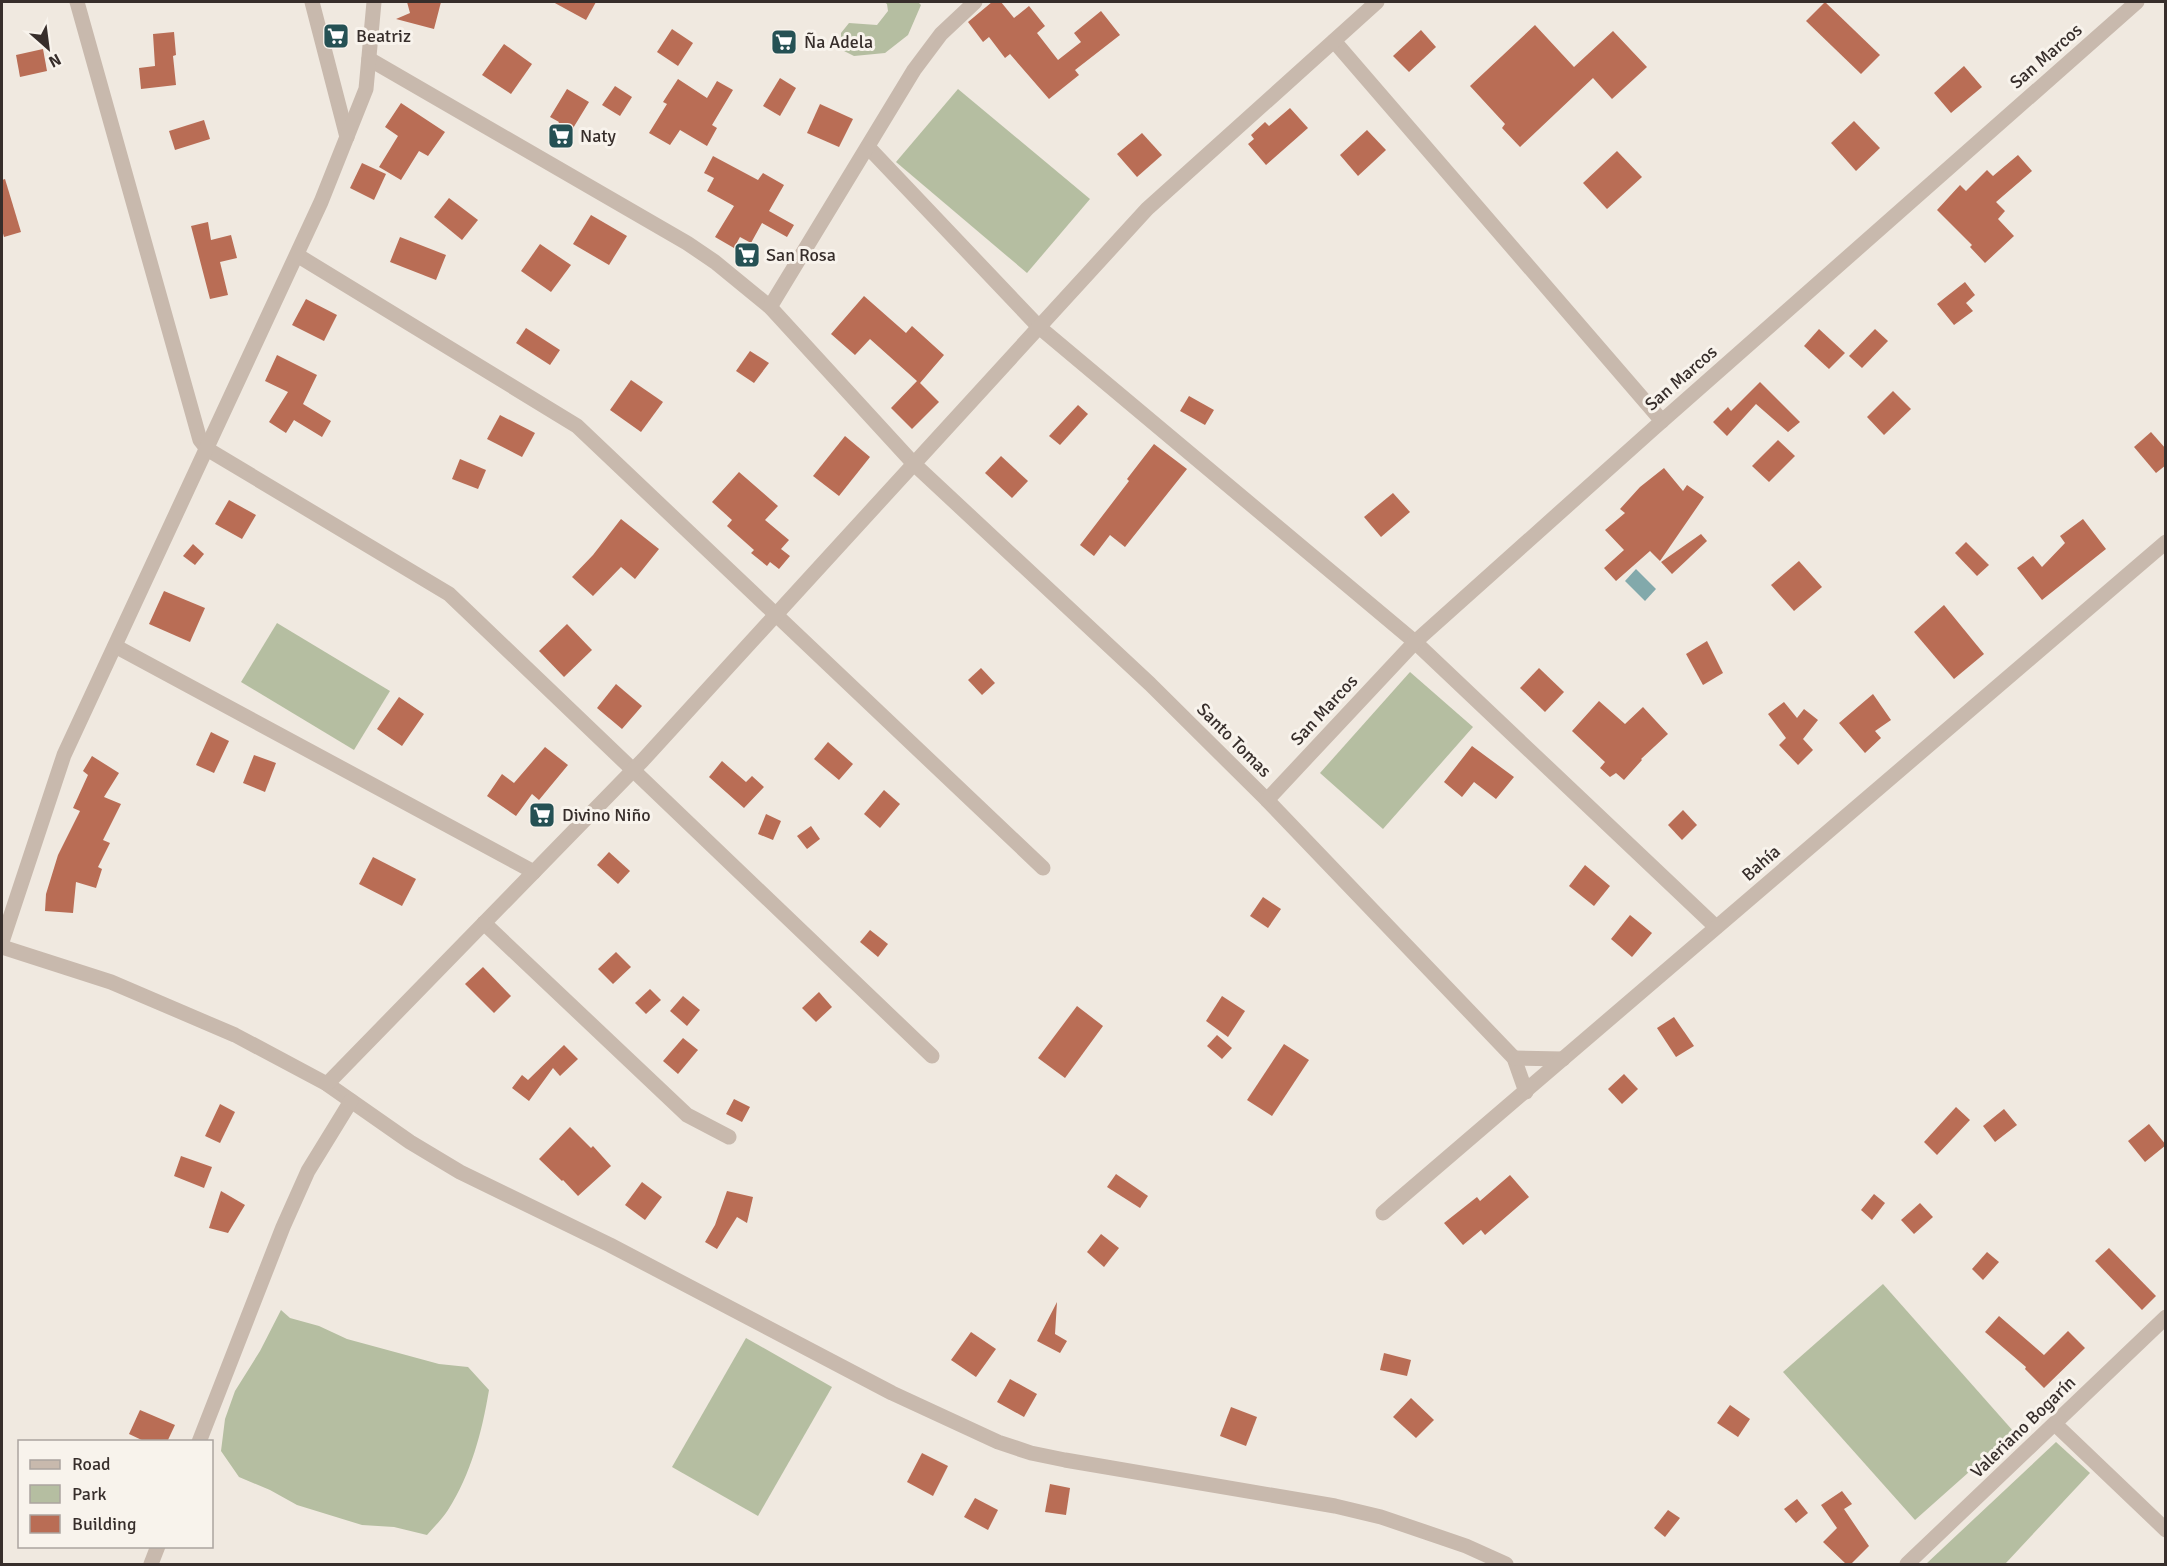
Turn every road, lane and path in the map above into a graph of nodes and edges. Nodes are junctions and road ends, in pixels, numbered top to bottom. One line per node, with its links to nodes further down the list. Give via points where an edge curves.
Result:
1 (77, 2): 15 (street, via 200,440)
2 (312, 2): 9 (street)
3 (374, 2): 8 (street)
4 (975, 2): 10 (street, via 933,43)
5 (1377, 2): 7 (street)
6 (2137, 2): 14 (street, San Marcos)
7 (1334, 40): 13 (street, via 1147,209); 14 (street)
8 (369, 59): 9 (street, via 366,89); 12 (street, Santo Tomas, via 687,243)
9 (347, 137): 11 (street)
10 (868, 147): 12 (street); 13 (street)
11 (297, 255): 15 (street); 18 (street, via 577,426)
12 (770, 307): 16 (street, Santo Tomas)
13 (1039, 327): 16 (street); 19 (street)
14 (1662, 421): 19 (street, San Marcos)
15 (207, 449): 20 (street); 21 (street, via 449,594)
16 (914, 464): 18 (street); 22 (street, Santo Tomas, via 1150,684)
17 (2166, 542): 26 (street, Bahía)
18 (775, 616): 21 (street); 23 (street)
19 (1414, 642): 22 (street, San Marcos); 26 (street)
20 (115, 646): 24 (street); 27 (street, via 64,755)
21 (633, 770): 24 (street); 29 (street)
22 (1267, 800): 30 (street, Santo Tomas)
23 (1043, 868)
24 (534, 872): 25 (street)
25 (484, 923): 32 (street); 35 (street, via 687,1115)
26 (1716, 927): 31 (street, Bahía)
27 (2, 942)
28 (2, 946): 32 (street, via 162,1003 235,1035)
29 (932, 1056)
30 (1514, 1058): 31 (street); 33 (street, Santo Tomas)
31 (1563, 1059): 33 (street, Bahía)
32 (327, 1084): 34 (street)
33 (1526, 1092): 36 (street, Bahía)
34 (351, 1101): 39 (street, via 308,1171 291,1209); 43 (street, via 460,1172 610,1245 892,1394 998,1442 1065,1460 1382,1517)
35 (729, 1137)
36 (1383, 1213)
37 (2166, 1317): 38 (street, Valeriano Bogarín)
38 (2055, 1424): 40 (street); 44 (street, Valeriano Bogarín)
39 (200, 1440)
40 (2166, 1530)
41 (157, 1548): 42 (street)
42 (151, 1564)
43 (1506, 1564)
44 (1907, 1564)

